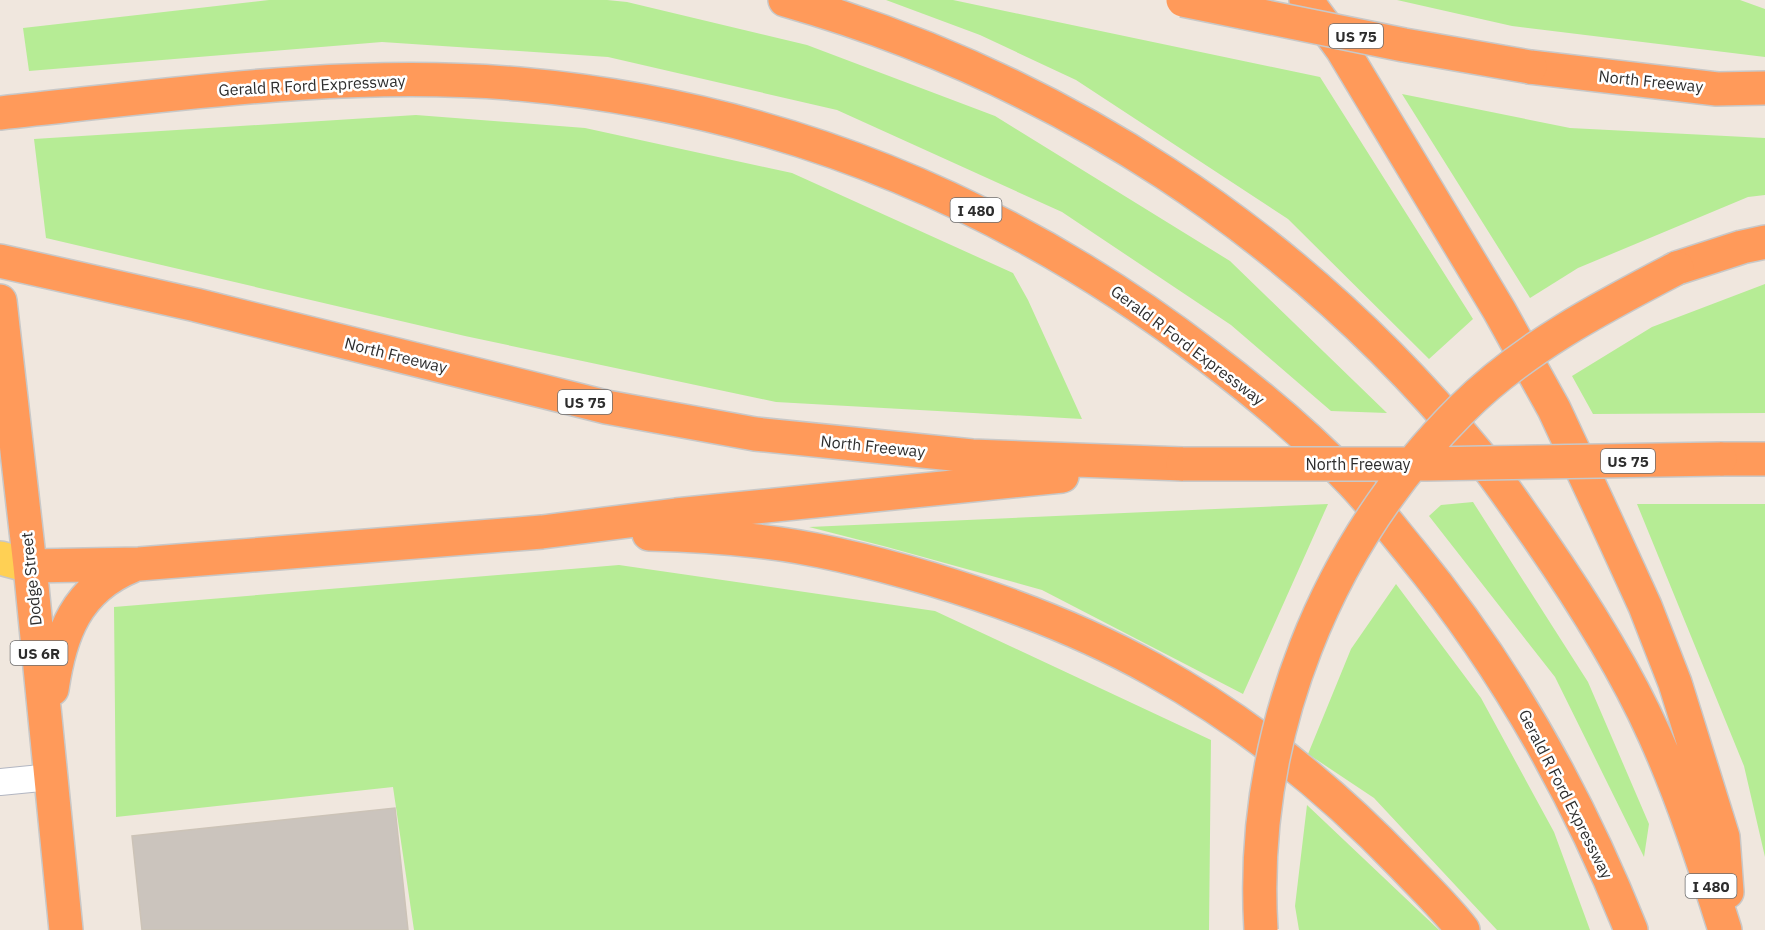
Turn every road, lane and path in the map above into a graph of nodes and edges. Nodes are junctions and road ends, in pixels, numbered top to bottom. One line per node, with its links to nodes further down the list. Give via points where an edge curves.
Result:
1 (785, 0): 25 (highway, I 480, via 938,53 1038,98 1098,131 1218,209 1291,266 1364,331 1482,461 1594,624 1667,764)
2 (1183, 0): 5 (highway, North Freeway / US 75, bridge, via 1530,68)
3 (1306, 0): 25 (highway, via 1348,59 1499,310 1554,409 1645,606 1675,683 1723,837)
4 (1765, 88): 5 (highway, North Freeway / US 75)
5 (1717, 89): 6 (highway)
6 (1765, 95)
7 (0, 113): 24 (highway, Gerald R Ford Expressway / I 480, via 331,81 519,84 654,104 749,125 847,156 987,215 1152,315 1232,375 1352,482 1470,626 1504,678 1562,779 1611,879)
8 (1765, 242): 22 (highway, bridge, via 1677,268 1594,311 1512,366 1462,408 1393,487 1360,535 1318,615 1290,687 1263,810)
9 (0, 261): 14 (highway, North Freeway / US 75, via 196,305 606,407 755,434 972,456)
10 (0, 301): 11 (highway, Dodge Street / US 6R)
11 (8, 377): 12 (highway); 16 (highway, Dodge Street / US 6R)
12 (0, 431)
13 (1765, 459): 14 (highway, North Freeway / US 75, bridge)
14 (1183, 464): 15 (highway)
15 (542, 532): 17 (highway); 23 (highway, via 758,541 831,553 994,599 1073,631 1152,669 1286,758 1364,824)
16 (15, 562): 17 (highway); 18 (highway, Dodge Street / US 6R)
17 (140, 564): 18 (highway, via 93,590 71,620 56,666)
18 (47, 741): 19 (highway, Dodge Street / US 6R)
19 (51, 777): 20 (street); 21 (highway, Dodge Street / US 6R)
20 (0, 782)
21 (66, 930)
22 (1261, 930)
23 (1463, 930)
24 (1631, 930)
25 (1727, 930)

